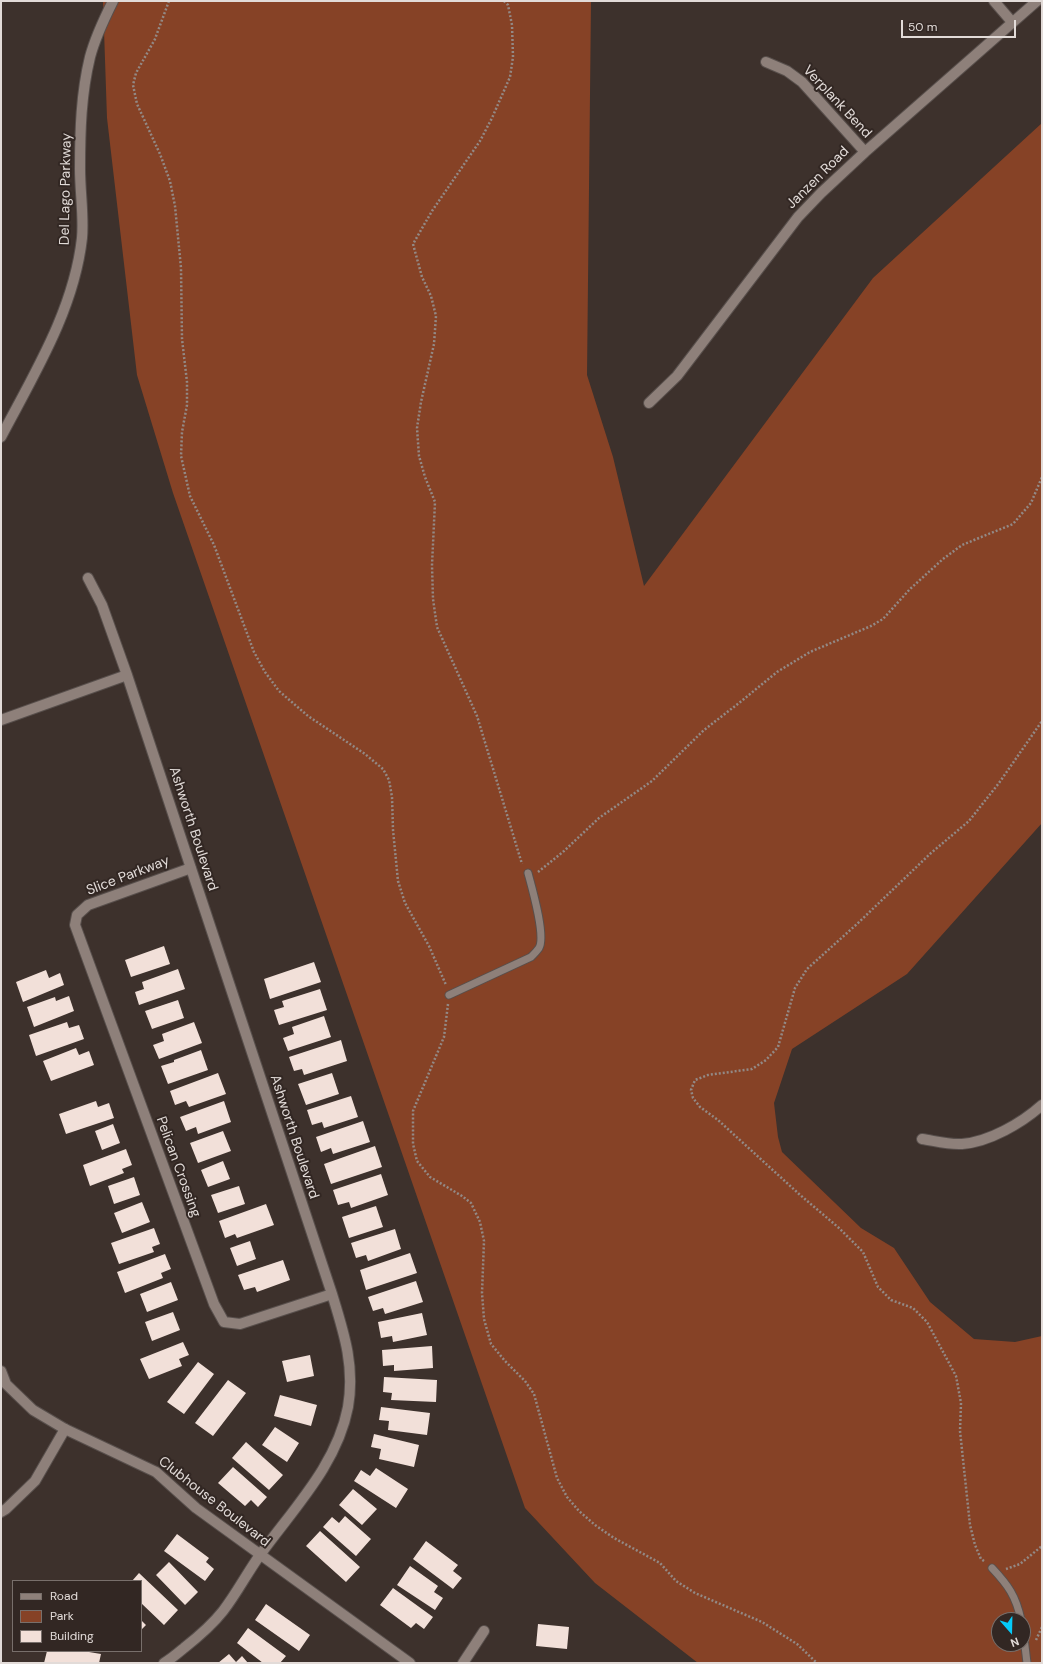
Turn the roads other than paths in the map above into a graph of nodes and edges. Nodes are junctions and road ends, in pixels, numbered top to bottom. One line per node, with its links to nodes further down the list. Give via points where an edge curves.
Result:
1 (113, 1): 8 (street, Del Lago Parkway, via 97,34 83,91 80,167 82,238 76,273 61,318)
2 (994, 1): 4 (street)
3 (1037, 1): 4 (street, Janzen Road)
4 (1012, 22): 6 (street, Janzen Road)
5 (766, 62): 6 (street, Verplank Bend, via 787,71 802,82)
6 (865, 152): 7 (street, Janzen Road, via 798,217 677,376)
7 (649, 403)
8 (1, 437)
9 (88, 578): 10 (street, Ashworth Boulevard, via 102,605)
10 (128, 675): 11 (street); 12 (street, Ashworth Boulevard)
11 (1, 720)
12 (191, 868): 14 (street, Slice Parkway, via 88,905); 18 (street, Ashworth Boulevard)
13 (528, 873): 15 (lane, via 541,927 540,948 531,957)
14 (77, 915): 18 (street, Pelican Crossing, via 75,925 214,1304 224,1322 240,1324)
15 (449, 995)
16 (1042, 1105): 17 (street, via 1011,1128 964,1144)
17 (922, 1139)
18 (332, 1294): 22 (street, Ashworth Boulevard, via 349,1356 351,1386 344,1423 323,1469)
19 (1, 1371): 20 (street, Clubhouse Boulevard, via 6,1384 33,1410)
20 (65, 1429): 21 (street, via 35,1481); 22 (street, Clubhouse Boulevard, via 156,1472 196,1508)
21 (1, 1512)
22 (260, 1555): 27 (street, Ashworth Boulevard, via 223,1610 200,1635); 28 (street, Clubhouse Boulevard)
23 (992, 1568): 24 (lane, via 1005,1581)
24 (1019, 1612)
25 (484, 1631): 29 (street)
26 (1026, 1652): 30 (lane)
27 (164, 1663)
28 (410, 1663)
29 (463, 1663)
30 (1027, 1663)

